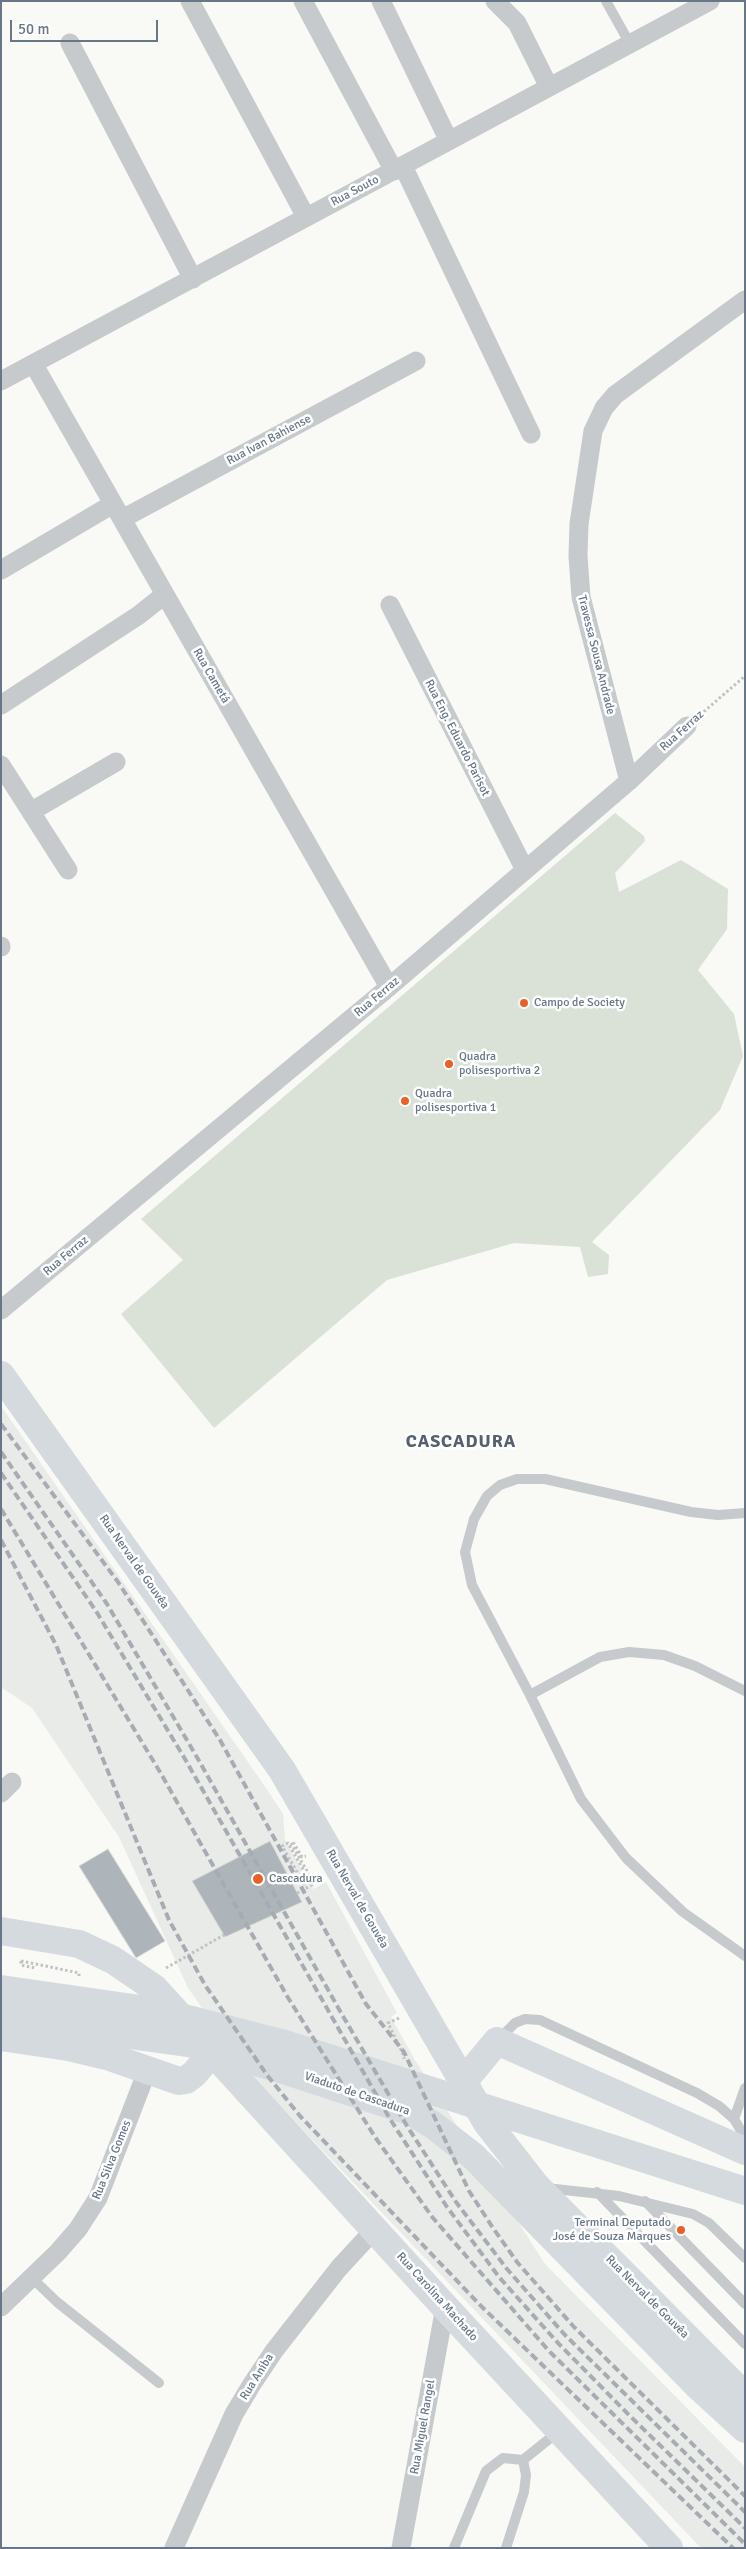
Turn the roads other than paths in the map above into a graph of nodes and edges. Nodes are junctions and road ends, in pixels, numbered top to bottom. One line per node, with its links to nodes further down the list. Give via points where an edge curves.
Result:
1 (190, 1): 12 (street)
2 (303, 1): 11 (street)
3 (382, 1): 10 (street)
4 (496, 1): 9 (street, via 517,23)
5 (606, 1): 8 (lane)
6 (710, 1): 8 (street, Rua Souto)
7 (70, 43): 13 (street)
8 (630, 44): 9 (street, Rua Souto)
9 (549, 88): 10 (street, Rua Souto)
10 (448, 141): 11 (street, Rua Souto)
11 (398, 168): 12 (street, Rua Souto); 18 (street)
12 (306, 218): 13 (street, Rua Souto)
13 (193, 279): 16 (street, Rua Souto)
14 (745, 300): 27 (street, Travessa Sousa Andrade, via 615,395 604,408 593,431 579,524 581,597)
15 (416, 361): 19 (street, Rua Ivan Bahiense)
16 (34, 365): 17 (street, Rua Souto); 19 (street, Rua Cametá)
17 (1, 382)
18 (531, 434)
19 (117, 511): 20 (street, Rua Ivan Bahiense); 21 (street, Rua Cametá)
20 (1, 570)
21 (164, 595): 23 (street, via 139,615); 31 (street, Rua Cametá)
22 (390, 605): 30 (street, Rua Eng. Eduardo Parisot)
23 (1, 705)
24 (687, 726): 27 (street, Rua Ferraz)
25 (116, 762): 28 (street)
26 (1, 765): 28 (street)
27 (629, 781): 30 (street, Rua Ferraz)
28 (32, 811): 29 (street)
29 (68, 870)
30 (524, 870): 31 (street, Rua Ferraz)
31 (389, 987): 32 (street, Rua Ferraz)
32 (1, 1310)
33 (1, 1375): 45 (main road, Rua Nerval de Gouvêa, via 282,1770)
34 (745, 1513): 36 (lane, via 690,1512 545,1479 516,1479 500,1485 487,1496 474,1520 465,1552 467,1570)
35 (745, 1691): 36 (lane, via 695,1666 664,1656 629,1652 600,1657)
36 (530, 1695): 38 (lane, via 581,1798 626,1858 683,1912)
37 (1, 1931): 43 (main road, Rua Carolina Machado, via 79,1944 113,1960 154,1988)
38 (745, 1956)
39 (1, 1989): 51 (main road, Viaduto de Cascadura, via 126,2006 240,2031)
40 (1, 2017): 63 (main road, Viaduto de Cascadura, via 194,2044 412,2112 472,2156 698,2386)
41 (1, 2037): 44 (main road, via 68,2047 110,2057)
42 (497, 2041): 45 (main road); 47 (lane, via 525,2018 540,2020 697,2093 720,2106); 49 (main road)
43 (207, 2045): 44 (main road, via 205,2062 186,2080 170,2080); 54 (main road, Rua Carolina Machado)
44 (147, 2071): 56 (street, Rua Silva Gomes, via 98,2198 78,2229)
45 (463, 2082): 50 (main road, Rua Nerval de Gouvêa, via 487,2123)
46 (745, 2088): 47 (lane)
47 (734, 2119): 48 (lane)
48 (745, 2145)
49 (745, 2151)
50 (537, 2187): 52 (lane); 62 (main road, Rua Nerval de Gouvêa)
51 (745, 2191)
52 (597, 2192): 53 (lane); 60 (lane)
53 (644, 2201): 55 (lane, via 702,2218); 57 (lane)
54 (376, 2230): 59 (main road, Rua Carolina Machado); 66 (street, Rua Aniba, via 339,2268 252,2384 234,2414)
55 (745, 2258)
56 (32, 2278): 58 (street, Rua Silva Gomes); 61 (lane)
57 (745, 2304)
58 (1, 2307)
59 (445, 2307): 64 (main road, Rua Carolina Machado); 67 (street, Rua Miguel Rangel)
60 (745, 2344)
61 (158, 2383)
62 (745, 2396)
63 (745, 2429)
64 (560, 2430): 65 (lane); 70 (main road, Rua Carolina Machado)
65 (523, 2460): 68 (lane, via 504,2458 486,2471); 69 (lane, via 526,2475 524,2492)
66 (174, 2548)
67 (401, 2548)
68 (454, 2548)
69 (506, 2548)
70 (669, 2548)

